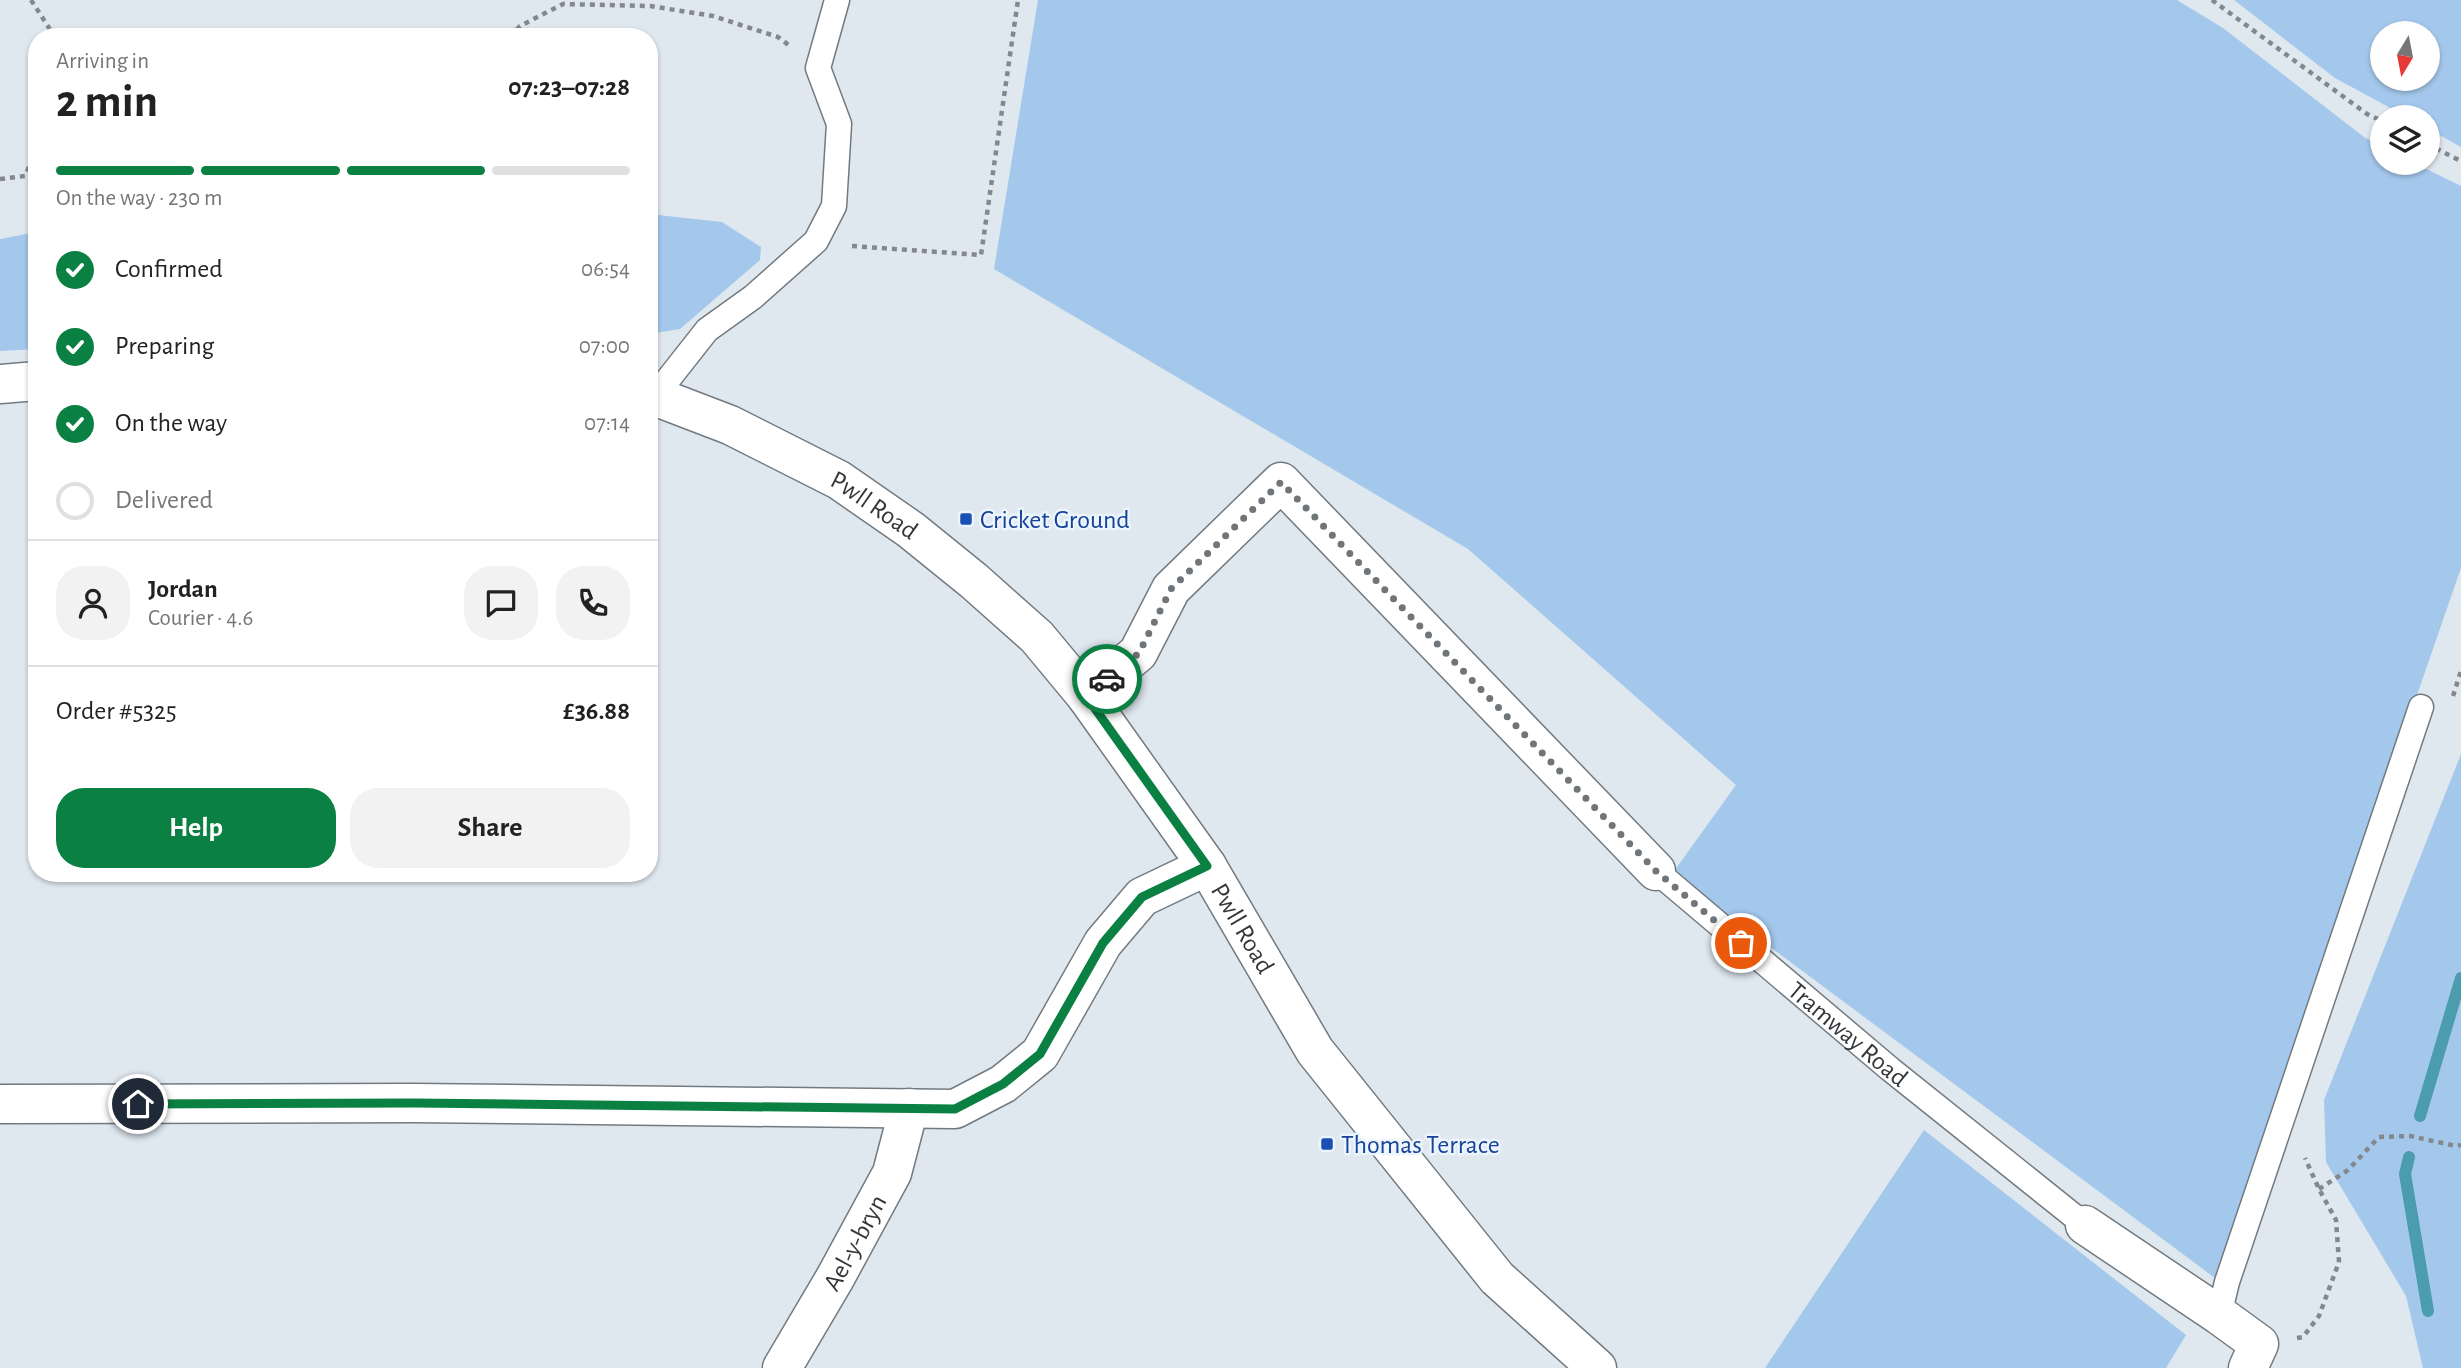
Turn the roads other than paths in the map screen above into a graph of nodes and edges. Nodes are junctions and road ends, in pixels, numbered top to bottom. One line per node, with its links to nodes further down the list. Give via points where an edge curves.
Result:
1 (837, 0): 4 (lane, via 818,68 839,124 834,206 816,241 753,297 707,330)
2 (28, 382): 3 (street)
3 (0, 384)
4 (658, 388)
5 (658, 397): 6 (street, Pwll Road, via 730,425 839,480 911,530 1037,637)
6 (1086, 696): 8 (street, Pwll Road); 9 (street, Tramway Road, via 1139,653 1171,589 1281,482)
7 (2421, 707): 13 (lane)
8 (1207, 866): 11 (street, via 1142,897 1103,943 1040,1054 1022,1069 955,1109); 16 (street, Pwll Road, via 1315,1051 1497,1278)
9 (1656, 871): 12 (lane, Tramway Road, via 1890,1069)
10 (0, 1104): 11 (street)
11 (909, 1108): 15 (street, Ael-y-bryn, via 892,1173)
12 (2085, 1225): 13 (street, Tramway Road)
13 (2219, 1315): 14 (street, Tramway Road)
14 (2253, 1356)
15 (782, 1368)
16 (1597, 1368)

